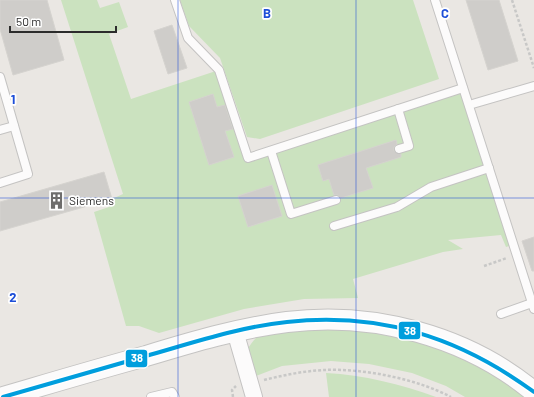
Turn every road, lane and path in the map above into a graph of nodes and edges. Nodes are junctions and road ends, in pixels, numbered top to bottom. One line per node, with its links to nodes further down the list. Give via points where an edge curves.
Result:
1 (175, 0): 13 (lane, via 188,38 219,70 248,158)
2 (435, 0): 7 (lane)
3 (512, 0): 4 (path)
4 (534, 68)
5 (0, 77): 10 (lane)
6 (534, 86): 8 (lane)
7 (463, 88): 8 (lane); 9 (lane)
8 (469, 105): 14 (lane)
9 (398, 109): 12 (lane, via 409,146); 13 (lane)
10 (14, 126): 11 (lane); 15 (lane, via 28,174)
11 (0, 130)
12 (399, 149)
13 (271, 151): 16 (lane, via 291,214)
14 (489, 168): 17 (lane, via 431,187 397,207); 18 (lane)
15 (0, 182)
16 (336, 200)
17 (334, 226)
18 (516, 255): 19 (path); 20 (lane)
19 (484, 266)
20 (533, 306): 21 (lane)
21 (501, 314)
22 (235, 331): 23 (street, via 288,322 340,320 384,323 429,335 460,347); 24 (street); 25 (street)
23 (532, 387)
24 (252, 390): 28 (path, via 233,386); 29 (path, via 296,373 326,370 358,371 418,384)
25 (3, 397)
26 (150, 397): 27 (lane, via 172,392)
27 (176, 397)
28 (233, 397)
29 (452, 397)

